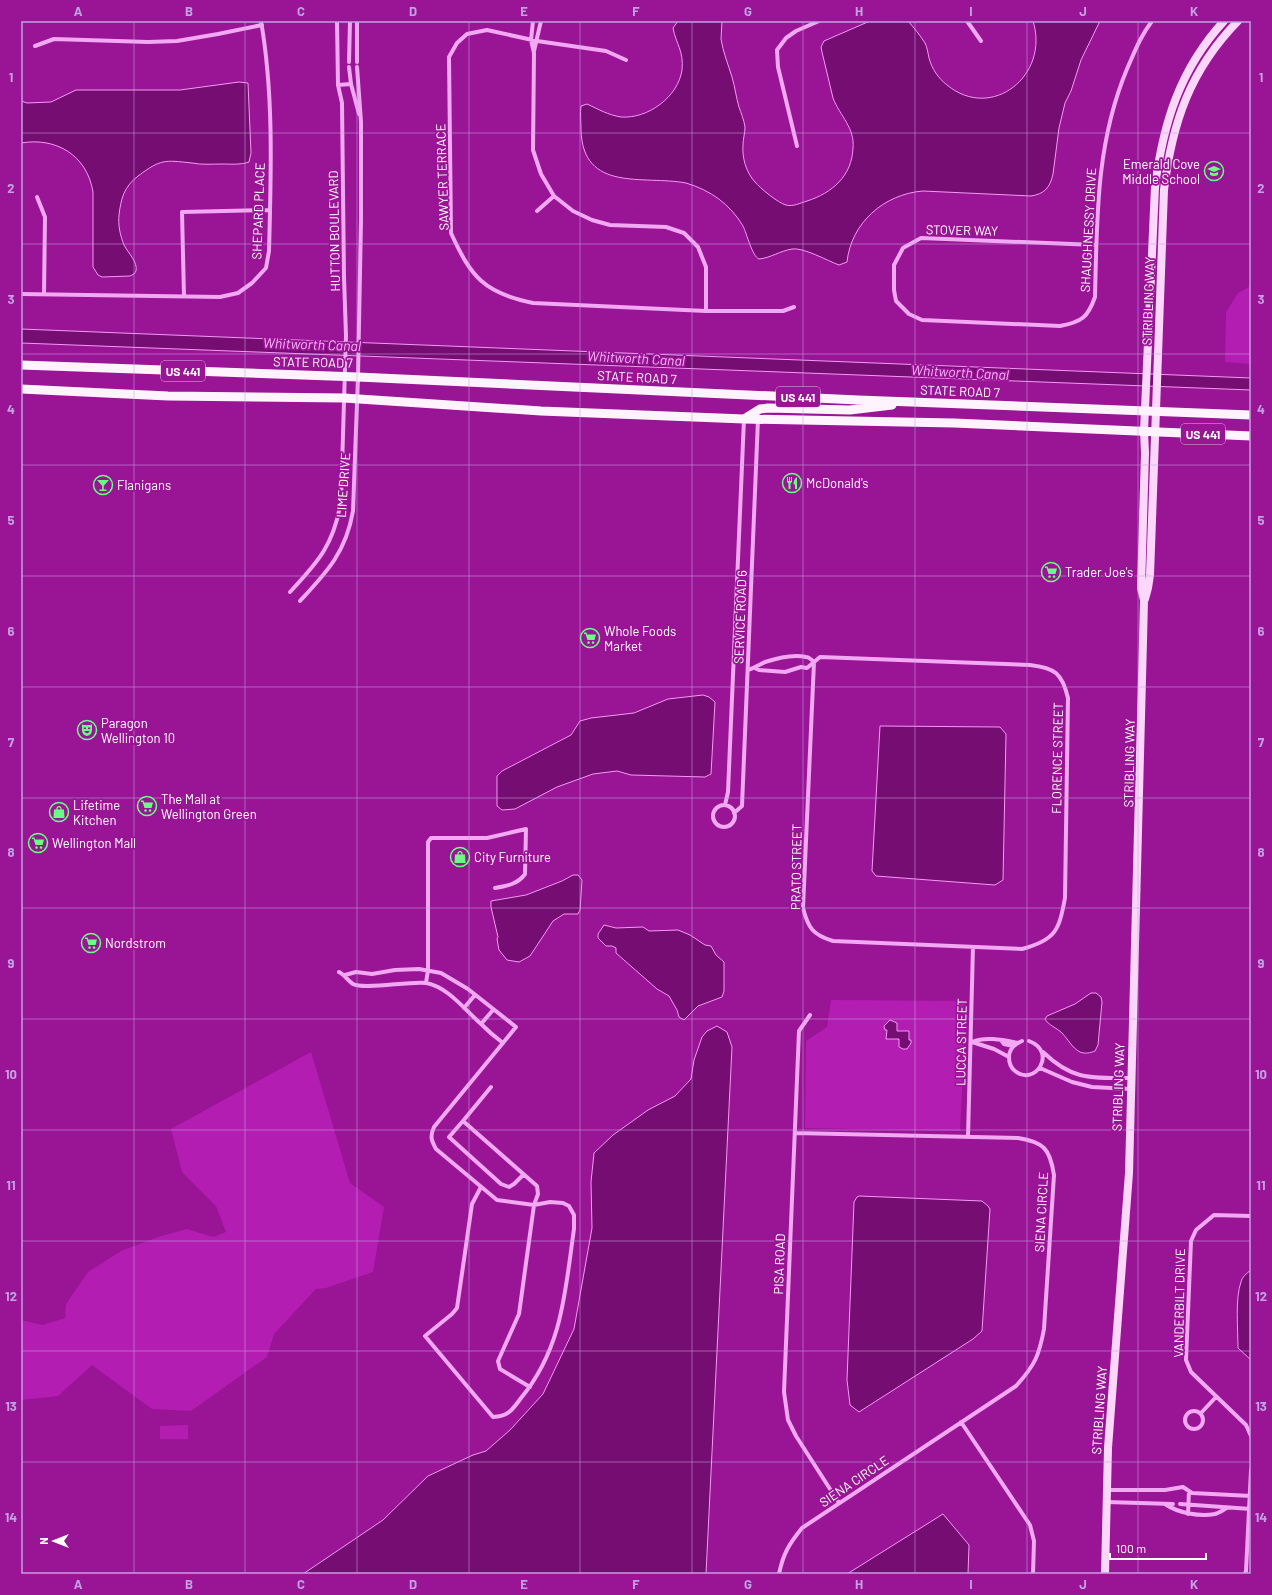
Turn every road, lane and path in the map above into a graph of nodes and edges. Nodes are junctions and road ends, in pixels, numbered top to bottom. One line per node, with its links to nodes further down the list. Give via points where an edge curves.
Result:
1 (336, 21): 23 (street, HUTTON BOULEVARD)
2 (350, 21): 18 (street)
3 (357, 21): 19 (street)
4 (533, 21): 12 (street)
5 (541, 21): 13 (street)
6 (819, 21): 25 (street, via 796,31 786,38 777,50 778,67)
7 (967, 21): 14 (street)
8 (1152, 21): 30 (street, SHAUGHNESSY DRIVE, via 1140,37 1107,131 1100,171)
9 (1224, 21): 44 (street, STRIBLING WAY, via 1199,52 1187,74 1166,126 1158,160)
10 (1238, 21): 45 (street, STRIBLING WAY, via 1209,55 1198,73 1175,127 1168,158 1164,190)
11 (261, 23): 15 (street, via 177,41 54,39); 28 (street, SHEPARD PLACE, via 268,69)
12 (531, 40): 13 (street, SAWYER TERRACE); 16 (street); 35 (street, SAWYER TERRACE, via 487,30 467,34 456,43 449,57 451,233 462,257 474,275 511,299 533,303)
13 (537, 41): 16 (street); 17 (street, SAWYER TERRACE, via 606,51)
14 (981, 41)
15 (35, 46)
16 (534, 54): 26 (street, via 533,150 540,174)
17 (626, 60)
18 (349, 62)
19 (357, 62)
20 (349, 67): 22 (street, HUTTON BOULEVARD)
21 (357, 68): 24 (street, HUTTON BOULEVARD)
22 (351, 84): 23 (street); 24 (street, HUTTON BOULEVARD)
23 (338, 85): 39 (street, HUTTON BOULEVARD, via 342,103 346,336)
24 (361, 122): 38 (street, HUTTON BOULEVARD)
25 (797, 146)
26 (554, 196): 29 (street); 35 (street, via 573,211 592,220 610,225 666,227 684,233 698,247 706,267)
27 (37, 198): 32 (street, via 45,217)
28 (270, 210): 33 (street, SHEPARD PLACE, via 266,268 252,283 238,293 220,297); 33 (street, via 182,212)
29 (536, 211)
30 (1096, 245): 36 (street, SHAUGHNESSY DRIVE, via 1094,297 1090,310 1076,323 1060,326 922,320); 36 (street, STOVER WAY, via 921,238 903,248 894,265 896,301)
31 (21, 294): 32 (street, SHEPARD PLACE)
32 (44, 294): 33 (street, SHEPARD PLACE)
33 (184, 296)
34 (794, 307): 35 (street, SAWYER TERRACE, via 783,311)
35 (706, 311)
36 (909, 314)
37 (21, 366): 39 (main road, STATE ROAD 7 / US 441)
38 (358, 376): 39 (main road, STATE ROAD 7 / US 441); 42 (street, LIME DRIVE); 43 (main road, STATE ROAD 7 / US 441)
39 (344, 377): 41 (street, LIME DRIVE)
40 (21, 389): 41 (main road, US 441, via 168,396)
41 (344, 398): 42 (main road, US 441); 52 (street, LIME DRIVE, via 341,500 338,518 326,549 312,569)
42 (357, 399): 47 (main road, US 441, via 540,411); 54 (street, LIME DRIVE, via 353,511 349,532 337,557)
43 (913, 402): 44 (main road, STATE ROAD 7 / US 441); 47 (main road, via 850,410 768,408 760,409)
44 (1145, 410): 45 (main road, STATE ROAD 7 / US 441); 49 (street, STRIBLING WAY)
45 (1155, 411): 46 (main road, STATE ROAD 7 / US 441); 50 (street, STRIBLING WAY)
46 (1251, 415)
47 (744, 419): 48 (main road, US 441); 58 (street, SERVICE ROAD 6, via 728,792)
48 (758, 419): 49 (main road, US 441, via 954,423); 57 (street, SERVICE ROAD 6)
49 (1144, 431): 50 (main road, US 441); 53 (street, STRIBLING WAY, via 1141,588)
50 (1154, 432): 51 (main road, US 441); 53 (street, STRIBLING WAY, via 1150,575)
51 (1251, 436)
52 (290, 592)
53 (1144, 600): 79 (street, STRIBLING WAY)
54 (300, 601)
55 (814, 662): 56 (street, FLORENCE STREET, via 807,668 800,667 784,672); 56 (street, FLORENCE STREET, via 807,657 792,656 767,661); 61 (street, PRATO STREET, via 803,908 806,921 822,938 833,941); 61 (street, FLORENCE STREET, via 820,657 1030,665 1046,667 1060,677 1065,685 1068,698 1065,898 1061,922 1052,936 1039,945 1022,949)
56 (755, 668): 57 (street, FLORENCE STREET)
57 (748, 670): 59 (street, SERVICE ROAD 6, via 742,806)
58 (725, 805): 59 (street); 59 (street, via 714,811 714,819 719,825 731,824)
59 (734, 813)
60 (495, 888): 62 (street, via 521,880 525,874 526,829 487,838 432,838 428,842)
61 (973, 947): 73 (street, LUCCA STREET)
62 (428, 970): 64 (street, via 395,970 372,974 356,972); 65 (street); 66 (street, via 441,973)
63 (339, 972): 64 (street)
64 (345, 975): 65 (street, via 352,984 358,986)
65 (426, 983): 67 (street, via 445,991)
66 (475, 995): 67 (street); 68 (street)
67 (464, 1008): 70 (street)
68 (493, 1010): 70 (street); 74 (street, via 516,1028)
69 (810, 1015): 83 (street, PISA ROAD, via 799,1032)
70 (481, 1024): 74 (street)
71 (1001, 1040): 73 (street, via 980,1038); 75 (street, via 1004,1044); 75 (street, via 1020,1042)
72 (1029, 1041): 76 (street)
73 (972, 1042): 77 (street); 84 (street, LUCCA STREET)
74 (503, 1043): 86 (street, via 431,1133 431,1140 436,1149)
75 (1013, 1046): 77 (street)
76 (1042, 1052): 78 (street); 79 (street, via 1064,1070 1085,1077)
77 (1009, 1057): 78 (street, via 1012,1068 1020,1074 1031,1074)
78 (1040, 1068): 81 (street, via 1072,1082 1092,1087)
79 (1130, 1078): 81 (street, STRIBLING WAY)
80 (492, 1087): 82 (street)
81 (1130, 1089): 95 (street, STRIBLING WAY, via 1128,1173 1108,1448)
82 (463, 1120): 85 (street); 85 (street, via 449,1137 501,1184 509,1187)
83 (795, 1133): 84 (street, SIENA CIRCLE); 99 (street, PISA ROAD, via 785,1406 788,1420 796,1436)
84 (968, 1137): 92 (street, SIENA CIRCLE, via 1031,1140 1045,1148 1052,1159 1054,1174 1041,1348 1031,1369 1016,1386)
85 (523, 1174): 87 (street, via 536,1186 538,1194)
86 (481, 1187): 87 (street, via 497,1200); 89 (street, via 472,1204 456,1308 425,1336 493,1417 509,1413)
87 (534, 1205): 89 (street, via 519,1314 498,1361 500,1369); 89 (street, via 550,1202 569,1206 574,1215 574,1229 561,1319 549,1354)
88 (1251, 1216): 90 (street, VANDERBILT DRIVE, via 1214,1215 1196,1230 1191,1241 1186,1360 1191,1372)
89 (530, 1387)
90 (1216, 1397): 91 (street); 93 (street, VANDERBILT DRIVE, via 1246,1425)
91 (1201, 1413): 91 (street, via 1195,1410 1187,1413 1185,1419 1188,1427 1197,1429 1202,1425 1204,1419)
92 (962, 1422): 99 (street, SIENA CIRCLE); 108 (street, via 1030,1524 1034,1541)
93 (1251, 1436)
94 (1251, 1470): 97 (street)
95 (1108, 1490): 96 (street, via 1165,1490 1183,1487); 98 (street, STRIBLING WAY)
96 (1190, 1491): 97 (street); 103 (street)
97 (1250, 1496): 105 (street)
98 (1107, 1502): 100 (street); 109 (street, STRIBLING WAY)
99 (839, 1503): 107 (street, SIENA CIRCLE, via 802,1528 789,1544)
100 (1165, 1504): 101 (street); 106 (street, via 1173,1510)
101 (1173, 1504)
102 (1180, 1504): 103 (street)
103 (1189, 1505): 104 (street); 106 (street)
104 (1228, 1507): 105 (street); 106 (street, via 1216,1514)
105 (1250, 1509): 110 (street)
106 (1188, 1514)
107 (778, 1574)
108 (1033, 1574)
109 (1105, 1574)
110 (1245, 1574)

